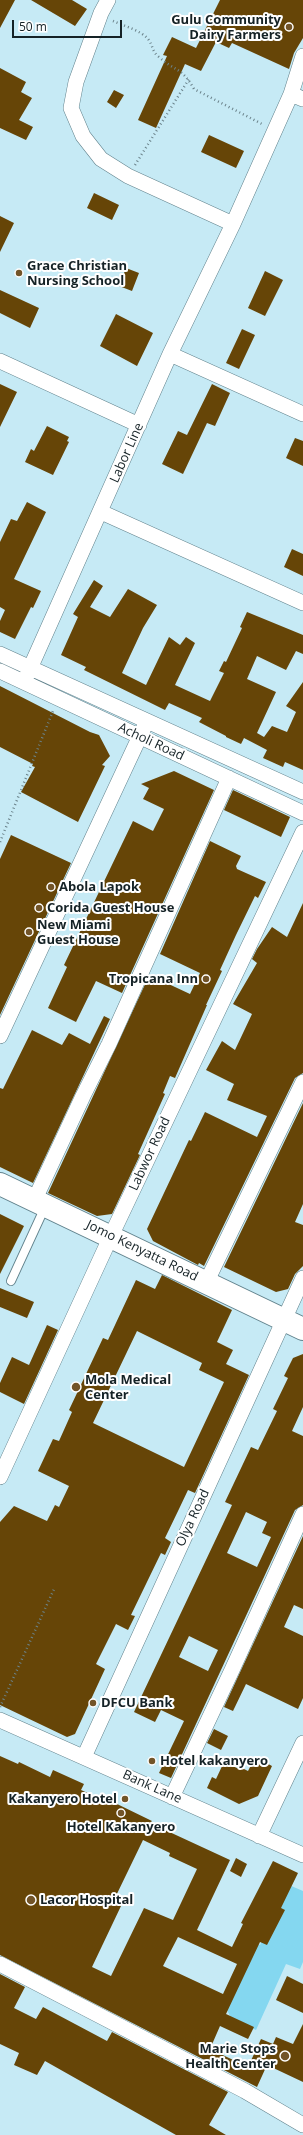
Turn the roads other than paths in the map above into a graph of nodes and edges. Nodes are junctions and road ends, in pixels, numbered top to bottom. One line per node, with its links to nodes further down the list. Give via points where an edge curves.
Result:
1 (105, 6): 4 (street, via 76,82 71,108 83,136 101,159 128,176)
2 (303, 56): 3 (street, Labor Line)
3 (297, 96): 4 (street, Labor Line, via 274,130)
4 (233, 224): 5 (street, Labor Line)
5 (170, 354): 7 (street); 8 (street, Labor Line)
6 (0, 361): 8 (street)
7 (303, 414)
8 (139, 425): 9 (street, Labor Line)
9 (101, 512): 10 (street); 12 (street, Labor Line)
10 (303, 603)
11 (0, 654): 12 (street, Acholi Road)
12 (31, 667): 14 (street, Labor Line); 15 (street, Acholi Road)
13 (0, 671): 14 (street, Acholi Road)
14 (24, 682): 16 (street, Acholi Road)
15 (147, 721): 16 (street); 18 (street, Acholi Road)
16 (140, 737): 17 (street, Acholi Road); 21 (street)
17 (229, 778): 19 (street, Acholi Road); 24 (street, via 83,1096)
18 (303, 792)
19 (303, 813)
20 (303, 832): 25 (street, Labwor Road)
21 (0, 1036)
22 (303, 1082): 28 (street)
23 (0, 1184): 24 (main road, Jomo Kenyatta Road)
24 (40, 1203): 25 (main road, Jomo Kenyatta Road); 27 (lane)
25 (111, 1236): 28 (main road, Jomo Kenyatta Road); 31 (street, Labwor Road)
26 (303, 1278): 29 (street, Olya Road)
27 (11, 1281)
28 (206, 1283): 29 (main road, Jomo Kenyatta Road)
29 (284, 1320): 30 (main road, Jomo Kenyatta Road); 35 (street, Olya Road)
30 (303, 1329)
31 (0, 1477)
32 (303, 1514): 36 (street)
33 (0, 1720): 35 (street, Bank Lane)
34 (303, 1742): 37 (street)
35 (84, 1757): 36 (street, Bank Lane)
36 (172, 1797): 37 (street, Bank Lane)
37 (259, 1836): 38 (street, Bank Lane)
38 (303, 1855)
39 (0, 1964): 40 (street, via 238,2087)
40 (303, 2125)

